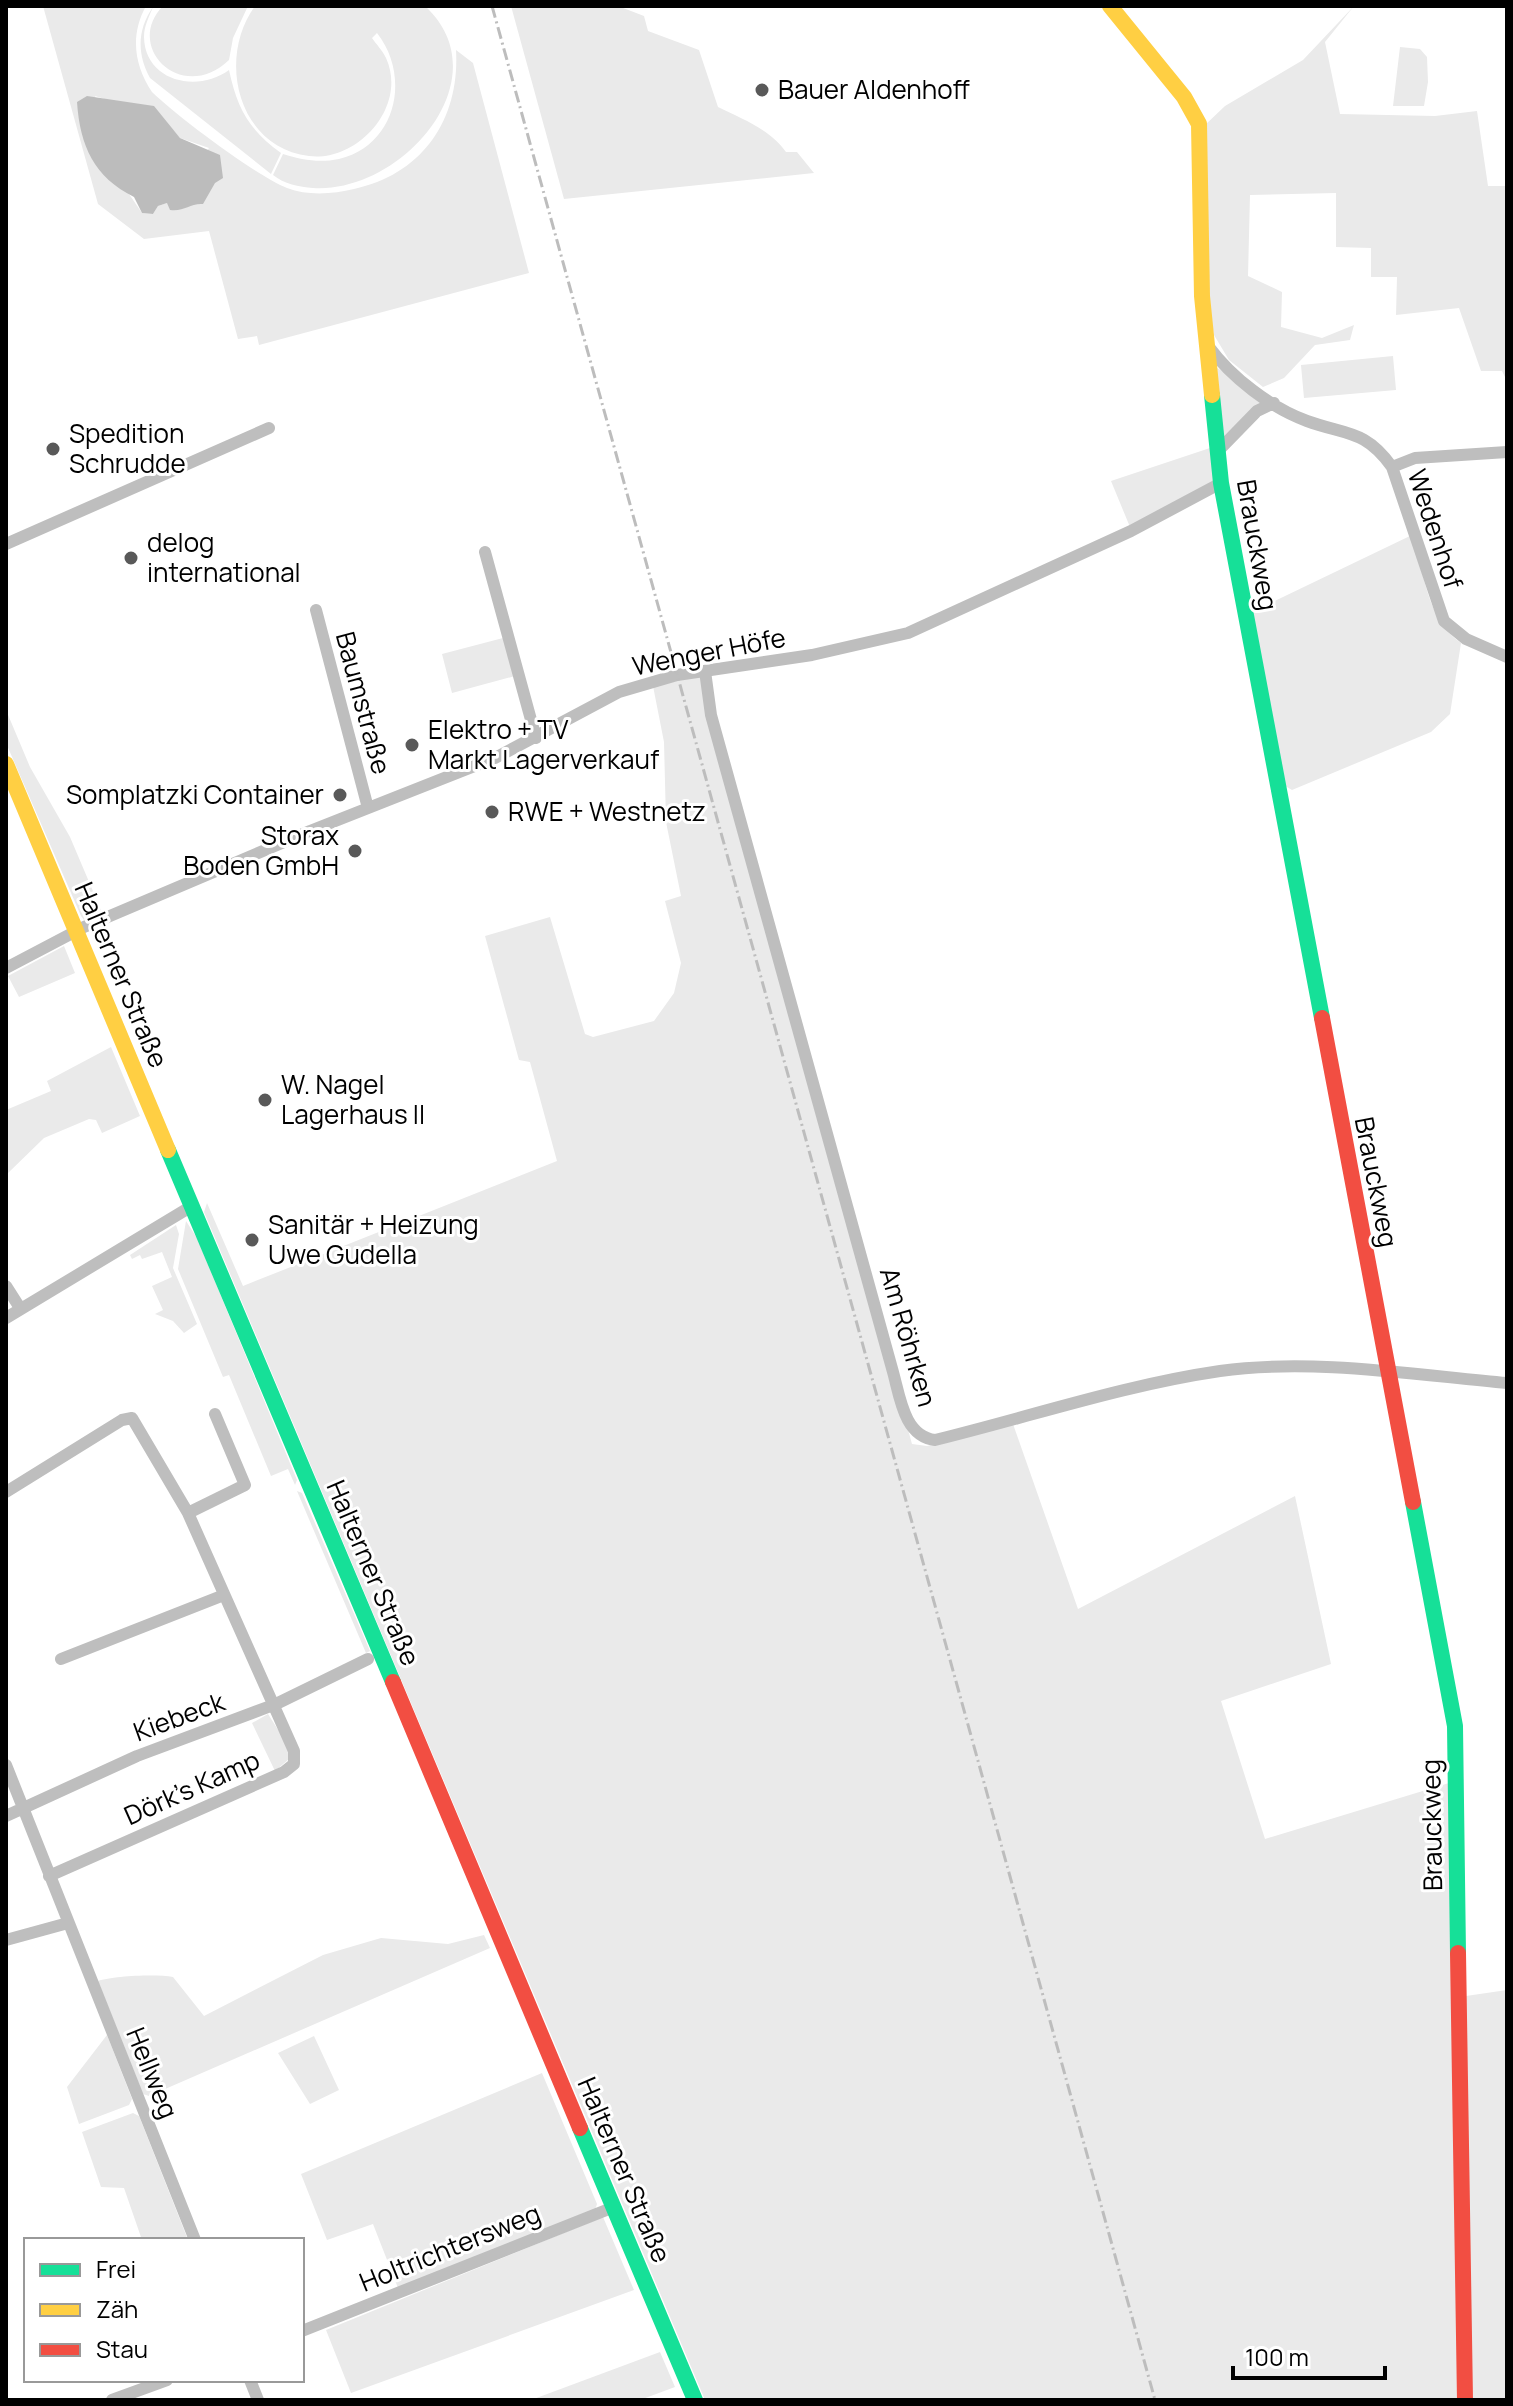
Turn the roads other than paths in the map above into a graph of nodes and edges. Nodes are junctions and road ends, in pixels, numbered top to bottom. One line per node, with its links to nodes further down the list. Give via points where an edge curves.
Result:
1 (1110, 6): 2 (street, Brauckweg, via 1184,97 1199,124 1201,270)
2 (1209, 347): 3 (street, Wedenhof, via 1233,375); 5 (street, Brauckweg)
3 (1274, 403): 5 (street, via 1257,411); 7 (street, Wedenhof, via 1308,422 1357,434)
4 (269, 428): 9 (street)
5 (1218, 451): 8 (street, Brauckweg)
6 (1507, 452): 7 (street, via 1415,458)
7 (1392, 467): 12 (street, Wedenhof, via 1444,621 1466,639)
8 (1221, 483): 13 (street, Wenger Höfe, via 1131,531 908,633); 23 (street, Brauckweg)
9 (6, 544)
10 (485, 552): 14 (street)
11 (316, 610): 16 (street, Baumstraße)
12 (1507, 657)
13 (705, 671): 14 (street, Wenger Höfe, via 619,692); 23 (street, Am Röhrken, via 711,715 768,922 893,1372 915,1432 935,1440 1222,1371)
14 (536, 738): 16 (street, Wenger Höfe)
15 (6, 764): 17 (street, Halterner Straße)
16 (368, 808): 17 (street, Wenger Höfe)
17 (76, 931): 18 (street, Wenger Höfe); 19 (street, Halterner Straße)
18 (6, 968)
19 (192, 1206): 21 (street); 38 (street, Halterner Straße)
20 (6, 1286): 21 (street)
21 (20, 1308): 22 (street)
22 (6, 1318)
23 (1387, 1372): 24 (street, Am Röhrken); 44 (street, Brauckweg, via 1455,1726)
24 (1507, 1383)
25 (215, 1414): 27 (street, via 245,1485)
26 (6, 1492): 27 (street, via 132,1418)
27 (188, 1513): 28 (street)
28 (224, 1595): 29 (street); 31 (street, via 268,1698)
29 (61, 1659)
30 (368, 1659): 31 (street, Kiebeck)
31 (276, 1704): 33 (street, Kiebeck, via 124,1761); 35 (street, Dörk's Kamp, via 294,1764)
32 (6, 1765): 33 (street, Hellweg)
33 (24, 1809): 34 (street, Kiebeck); 35 (street, Hellweg)
34 (6, 1816)
35 (49, 1876): 36 (street, Hellweg)
36 (68, 1923): 37 (street); 39 (street, Hellweg)
37 (6, 1940)
38 (614, 2207): 40 (street, Holtrichtersweg); 43 (street, Halterner Straße)
39 (194, 2238)
40 (304, 2330)
41 (162, 2382): 42 (street)
42 (112, 2400)
43 (695, 2400)
44 (1465, 2400)

